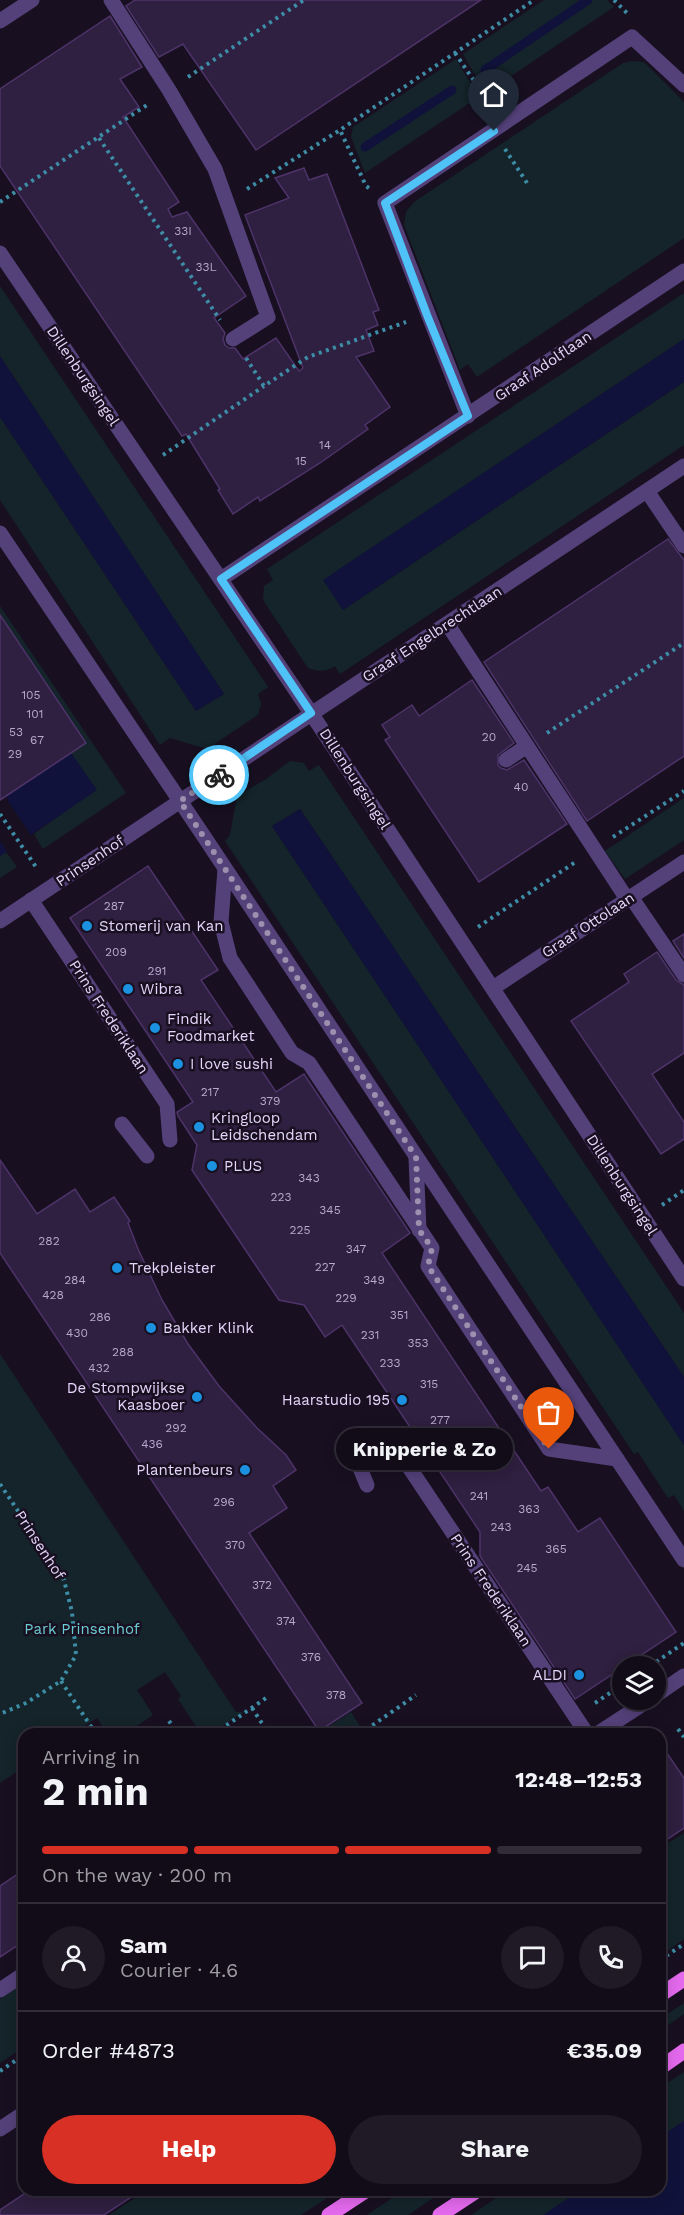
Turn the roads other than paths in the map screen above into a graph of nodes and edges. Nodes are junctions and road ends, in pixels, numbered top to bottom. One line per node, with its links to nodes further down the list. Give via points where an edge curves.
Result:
1 (32, 0): 3 (street)
2 (111, 0): 7 (street, via 215,169 227,202 268,317)
3 (0, 21)
4 (684, 85): 8 (street, via 632,37 385,203)
5 (0, 253): 13 (street, Dillenburgsingel)
6 (684, 271): 8 (street, Graaf Adolflaan)
7 (233, 339)
8 (468, 416): 13 (street, Graaf Adolflaan)
9 (684, 466): 10 (street, Graaf Engelbrechtlaan)
10 (647, 491): 12 (street); 14 (street, Graaf Engelbrechtlaan)
11 (0, 534): 18 (street)
12 (684, 546)
13 (221, 579): 15 (street, Dillenburgsingel)
14 (448, 625): 15 (street, Graaf Engelbrechtlaan); 16 (street)
15 (311, 713): 18 (street, Graaf Engelbrechtlaan); 25 (street, Dillenburgsingel)
16 (527, 746): 17 (street); 21 (street)
17 (506, 760)
18 (180, 801): 20 (street); 22 (street, Prinsenhof)
19 (684, 862): 21 (street, Graaf Ottolaan)
20 (225, 869): 29 (street); 30 (street, via 221,922 230,958 292,1053 309,1064)
21 (629, 898): 24 (street); 25 (street, Graaf Ottolaan)
22 (32, 900): 23 (street, Prinsenhof); 27 (street, Prins Frederiklaan, via 167,1104)
23 (0, 921)
24 (684, 975)
25 (493, 988): 31 (street, Dillenburgsingel)
26 (122, 1124): 28 (street)
27 (170, 1140)
28 (147, 1156)
29 (416, 1157): 30 (street); 33 (street)
30 (419, 1230): 33 (street, via 432,1248 428,1266 549,1449)
31 (682, 1271)
32 (395, 1446): 40 (street, Prins Frederiklaan)
33 (617, 1459): 36 (street)
34 (360, 1468): 35 (street)
35 (368, 1485)
36 (684, 1560)
37 (684, 1676): 38 (street)
38 (666, 1688)
39 (634, 1710): 41 (street)
40 (583, 1728)
41 (606, 1728)
42 (18, 1978): 44 (street)
43 (684, 1979): 45 (main road)
44 (0, 1990)
45 (666, 1991)
46 (684, 2051): 47 (main road)
47 (666, 2064)
48 (18, 2117): 49 (street)
49 (0, 2129)
50 (358, 2196): 52 (main road)
51 (469, 2196): 53 (main road)
52 (329, 2215)
53 (440, 2215)

